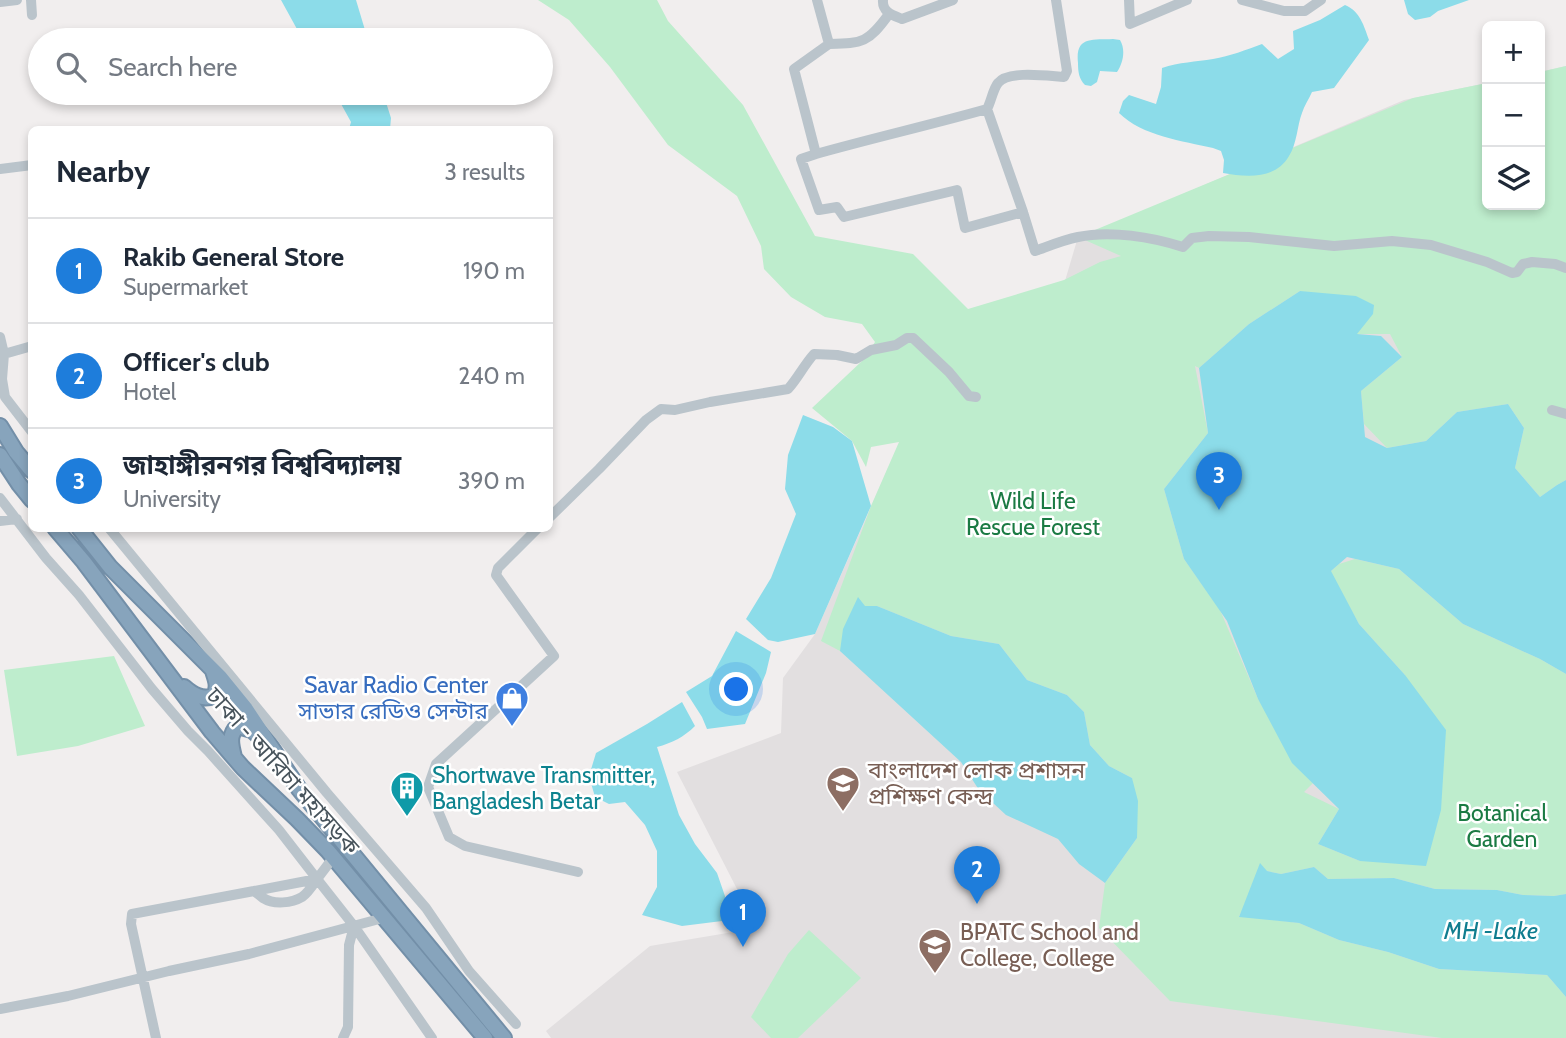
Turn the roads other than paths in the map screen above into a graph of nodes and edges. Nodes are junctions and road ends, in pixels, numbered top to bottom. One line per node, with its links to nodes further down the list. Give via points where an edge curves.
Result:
1 (17, 0): 11 (street)
2 (31, 0): 15 (street)
3 (817, 0): 16 (street)
4 (883, 0): 14 (street)
5 (953, 0): 14 (street, via 902,19)
6 (1056, 0): 17 (street, via 1067,71 1064,77 1003,78)
7 (1129, 0): 12 (street, via 1130,24)
8 (1187, 0): 12 (street)
9 (1242, 0): 13 (street)
10 (1321, 0): 13 (street, via 1304,11)
11 (0, 2)
12 (1173, 3)
13 (1287, 6)
14 (889, 14): 16 (street, via 868,38)
15 (33, 15)
16 (829, 44): 18 (street, via 794,69)
17 (987, 109): 18 (street); 21 (street)
18 (816, 154): 21 (street, via 801,159 819,210 837,207 844,217 957,190 965,228)
19 (28, 166): 20 (street)
20 (0, 169)
21 (1023, 212): 22 (street, via 1035,251 1096,235 1131,235 1183,247 1192,238 1209,236 1334,246 1392,241 1431,245 1512,273 1532,262)
22 (1566, 268)
23 (0, 337): 25 (street)
24 (28, 347): 25 (street)
25 (4, 354): 30 (street, via 5,397)
26 (976, 397): 35 (street, via 969,396 913,338 856,359 814,354 788,389 675,411 661,409)
27 (1552, 410): 28 (street)
28 (1566, 414)
29 (0, 426): 32 (highway)
30 (28, 427)
31 (0, 456): 33 (highway)
32 (28, 466)
33 (28, 495)
34 (0, 498): 36 (street)
35 (553, 514)
36 (17, 519): 37 (street); 48 (street, via 152,689)
37 (0, 522)
38 (58, 532): 43 (highway, ঢাকা - আরিচা মহাসড়ক)
39 (82, 532): 42 (highway, ঢাকা - আরিচা মহাসড়ক, via 110,567)
40 (112, 532): 54 (street, via 426,908 469,971)
41 (534, 532): 47 (street, via 496,575 554,656 436,764 428,787 449,837 465,846)
42 (212, 670): 43 (highway, via 217,690 208,698 188,691); 44 (highway, ঢাকা - আরিচা মহাসড়ক)
43 (167, 672): 45 (highway, ঢাকা - আরিচা মহাসড়ক)
44 (273, 750): 45 (highway, via 252,730 238,726 231,737); 59 (highway, ঢাকা - আরিচা মহাসড়ক, via 299,789)
45 (235, 758): 46 (highway, ঢাকা - আরিচা মহাসড়ক)
46 (333, 858): 48 (street); 50 (highway, ঢাকা - আরিচা মহাসড়ক)
47 (579, 872)
48 (317, 879): 49 (street); 49 (street, via 302,897 284,902 270,901); 51 (street)
49 (254, 891): 52 (street, via 133,913 131,924)
50 (383, 918): 51 (street); 58 (highway, ঢাকা - আরিচা মহাসড়ক)
51 (354, 926): 52 (street); 56 (street); 57 (street)
52 (144, 977): 53 (street); 55 (street)
53 (0, 1009)
54 (516, 1024)
55 (156, 1038)
56 (344, 1038)
57 (432, 1038)
58 (485, 1038)
59 (504, 1038)

